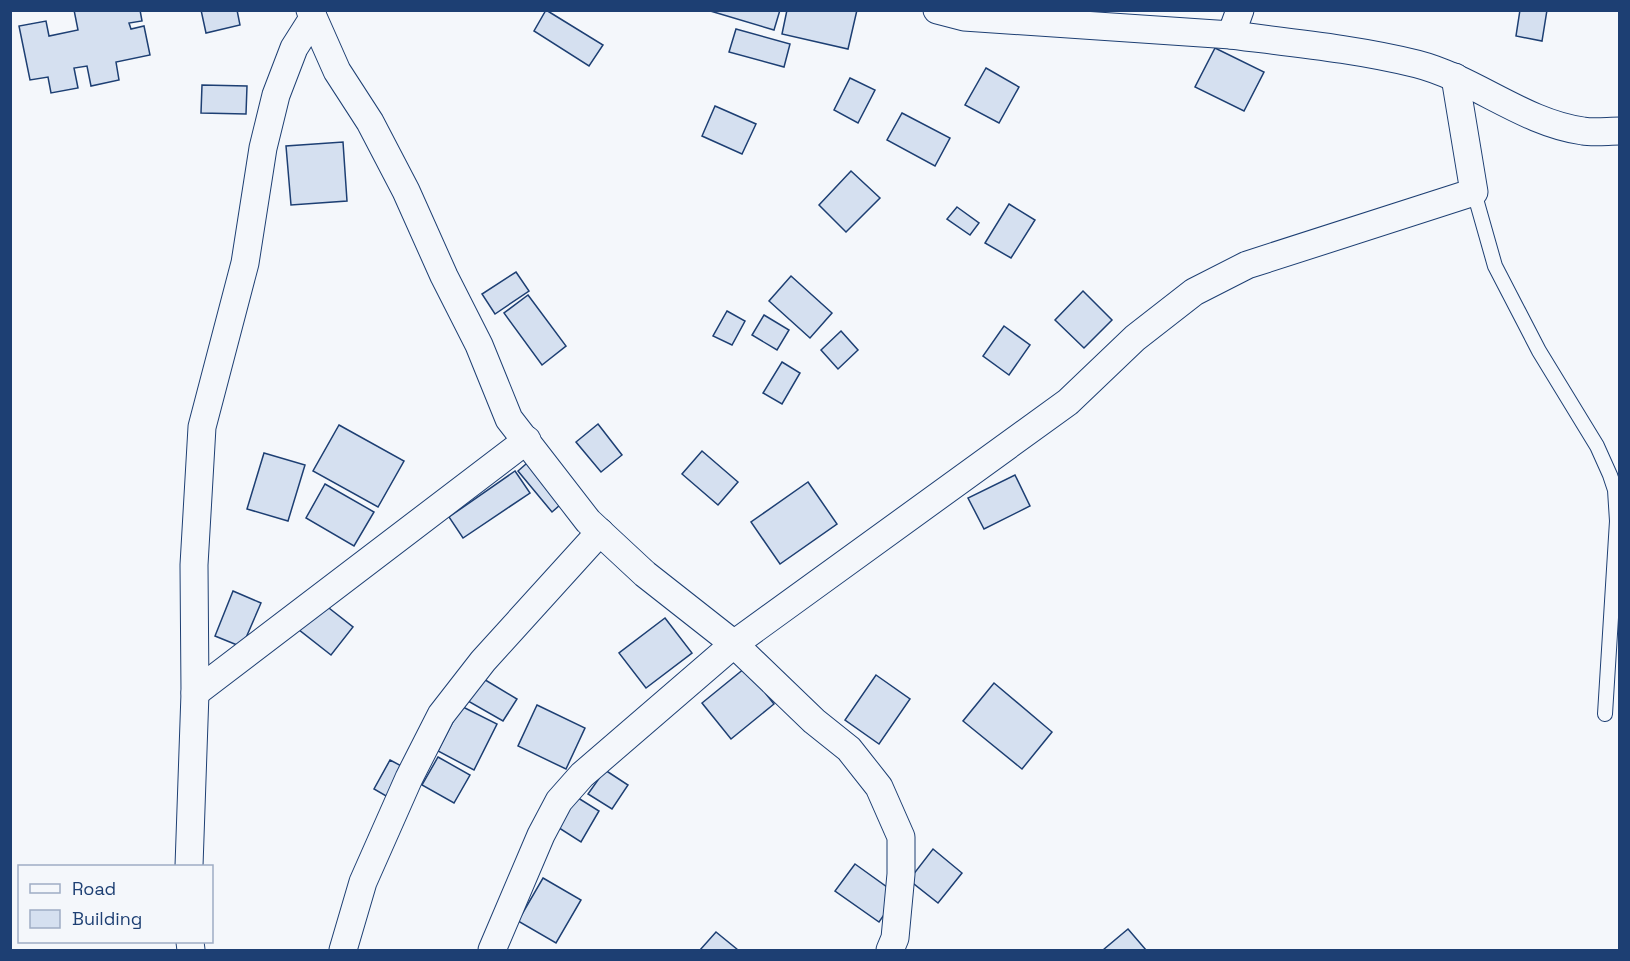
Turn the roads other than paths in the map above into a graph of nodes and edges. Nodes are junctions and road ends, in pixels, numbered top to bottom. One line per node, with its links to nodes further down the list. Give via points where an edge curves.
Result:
1 (937, 10): 3 (street, via 964,17)
2 (312, 14): 7 (street, via 337,70 406,191 509,419); 10 (street, via 276,95 263,148 245,263 202,427 194,565)
3 (1236, 23): 4 (street, via 1344,51 1418,64)
4 (1455, 77): 5 (street, via 1537,118 1583,132); 6 (street)
5 (1620, 131)
6 (1474, 192): 9 (street, via 1246,265 1194,292 1135,338 1068,402); 11 (lane, via 1495,266 1539,351 1597,446 1615,490 1617,521)
7 (527, 440): 8 (street); 10 (street)
8 (600, 532): 9 (street, via 645,574); 13 (street, via 483,661 441,715 363,882)
9 (734, 644): 14 (street, via 582,775 559,801); 15 (street, via 849,749 879,787 902,837 895,938)
10 (195, 693): 12 (street)
11 (1605, 714)
12 (189, 865)
13 (343, 951)
14 (492, 951)
15 (890, 951)

